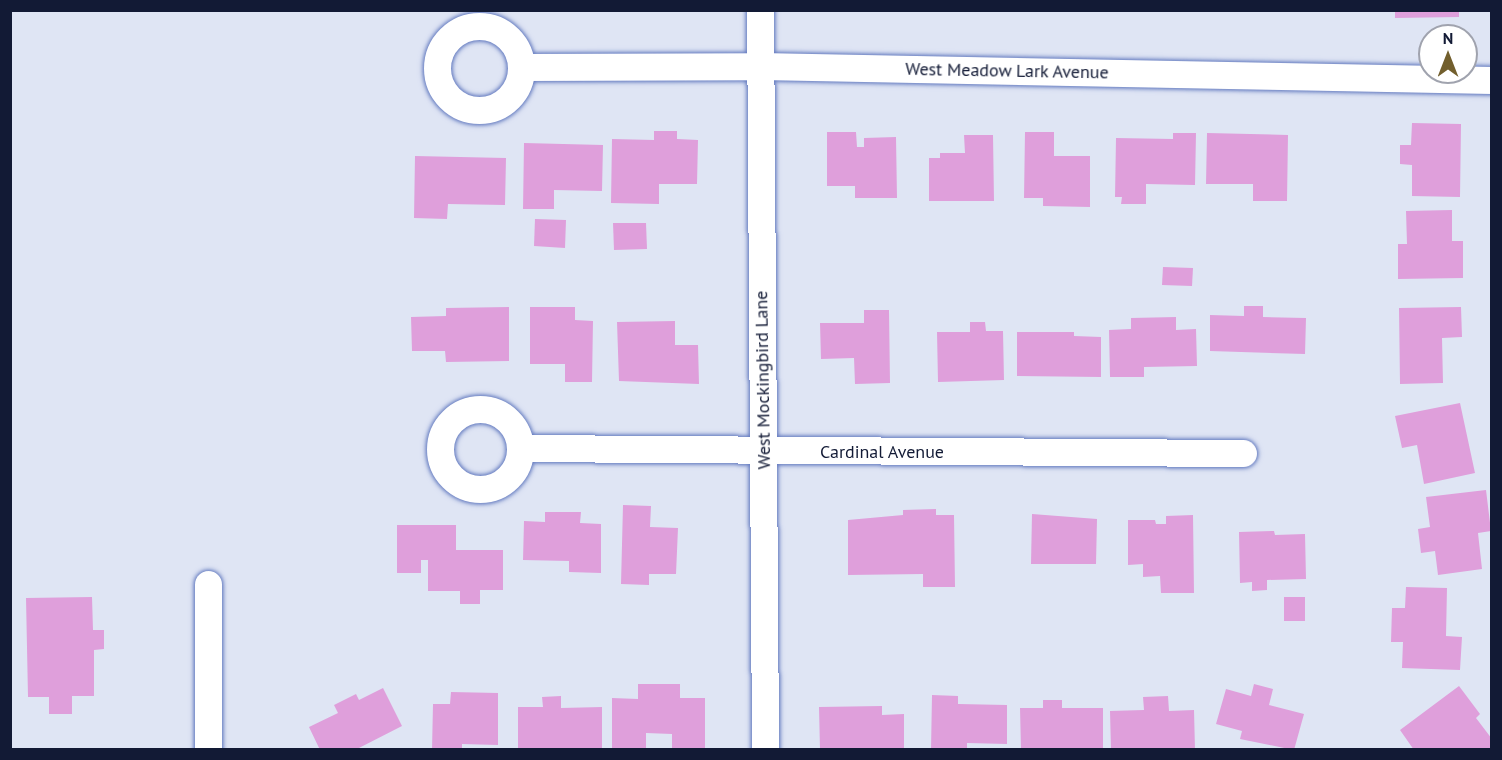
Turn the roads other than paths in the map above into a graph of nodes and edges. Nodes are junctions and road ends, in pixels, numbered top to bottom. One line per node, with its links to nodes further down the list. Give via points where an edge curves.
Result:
1 (760, 10): 2 (street, West Mockingbird Lane)
2 (760, 66): 3 (street, West Meadow Lark Avenue); 4 (street, West Meadow Lark Avenue); 6 (street, West Mockingbird Lane)
3 (522, 67)
4 (1491, 80)
5 (521, 448): 6 (street, Cardinal Avenue)
6 (764, 451): 7 (street, Cardinal Avenue); 10 (street, West Mockingbird Lane)
7 (1243, 453)
8 (208, 584): 9 (street)
9 (208, 750)
10 (765, 750)

